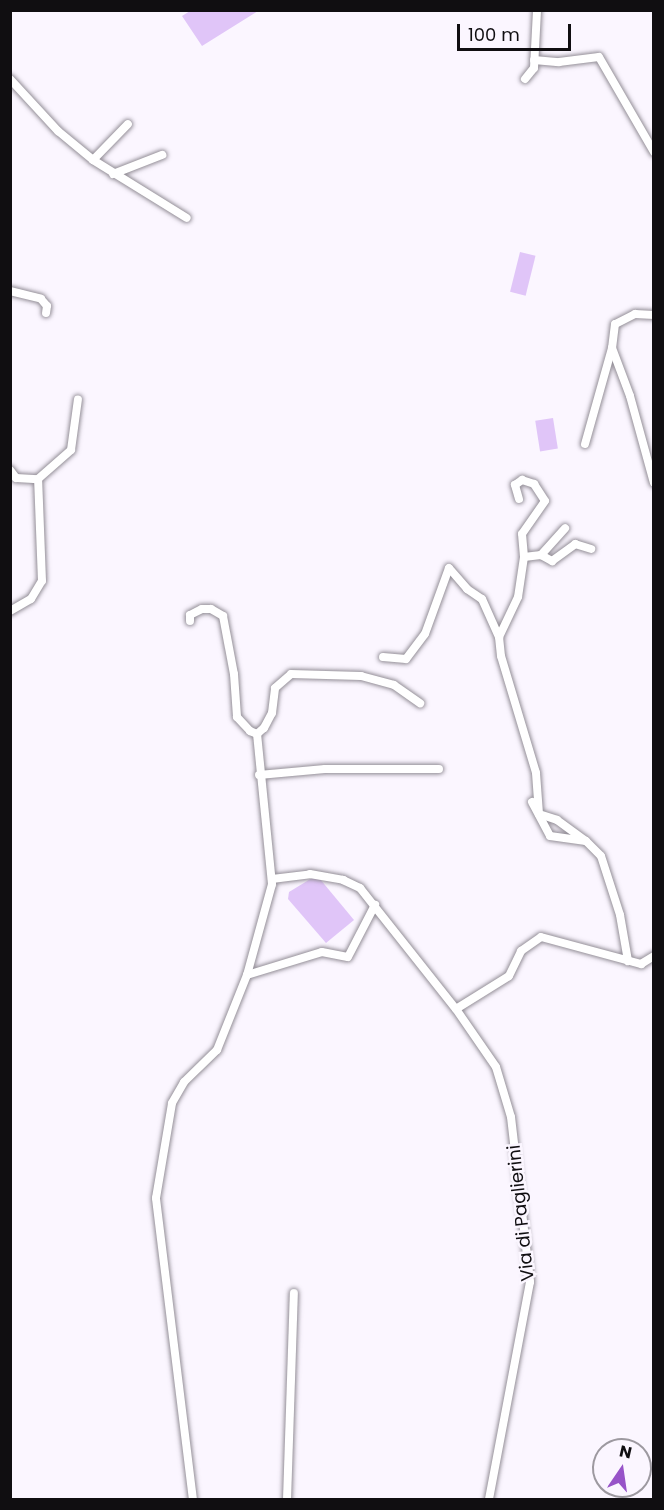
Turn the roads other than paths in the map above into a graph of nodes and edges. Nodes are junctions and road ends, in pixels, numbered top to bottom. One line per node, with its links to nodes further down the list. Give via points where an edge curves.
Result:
1 (537, 10): 2 (street)
2 (534, 60): 4 (street, via 534,68); 6 (street, via 560,62 599,57)
3 (10, 79): 8 (street, via 58,131)
4 (525, 79)
5 (128, 124): 8 (street)
6 (654, 152)
7 (162, 155): 9 (street)
8 (93, 160): 9 (street)
9 (113, 174): 10 (street)
10 (187, 218)
11 (10, 291): 12 (street, via 44,301)
12 (46, 313)
13 (654, 315): 14 (street, via 634,314 615,324)
14 (612, 348): 16 (street); 20 (street)
15 (78, 399): 19 (street, via 71,450)
16 (585, 444)
17 (10, 470): 18 (street)
18 (13, 479): 19 (street)
19 (38, 479): 26 (street, via 43,578 31,599)
20 (654, 483)
21 (519, 499): 25 (street, via 515,485 522,480 534,484 545,501 522,534)
22 (565, 528): 24 (street)
23 (591, 549): 24 (street, via 574,544 552,561)
24 (541, 555): 25 (street)
25 (524, 557): 28 (street, via 518,597)
26 (10, 611)
27 (190, 621): 31 (street, via 190,615 202,609 223,616 233,665 237,717 241,725)
28 (499, 637): 29 (street, via 482,599 449,568 419,642 406,659); 35 (street, via 511,700 536,773)
29 (383, 657)
30 (420, 703): 31 (street, via 394,685 360,676 291,674 275,688 269,720)
31 (257, 734): 33 (street)
32 (439, 769): 33 (street, via 326,769)
33 (259, 776): 37 (street)
34 (532, 802): 35 (street)
35 (539, 814): 36 (street, via 557,820); 36 (street, via 550,836)
36 (586, 841): 40 (street, via 601,856 620,915)
37 (272, 879): 38 (street, Via di Paglierini, via 310,874 343,880 360,888); 41 (street)
38 (375, 906): 41 (street, via 348,957 322,952); 42 (street, Via di Paglierini)
39 (654, 956): 40 (street, via 641,964)
40 (628, 962): 42 (street, via 541,937 521,951 509,976)
41 (247, 975): 44 (street, via 217,1050 184,1082 172,1103 156,1198)
42 (456, 1010): 46 (street, Via di Paglierini, via 496,1067 511,1117 530,1282)
43 (294, 1293): 45 (street)
44 (193, 1500)
45 (287, 1500)
46 (489, 1500)

